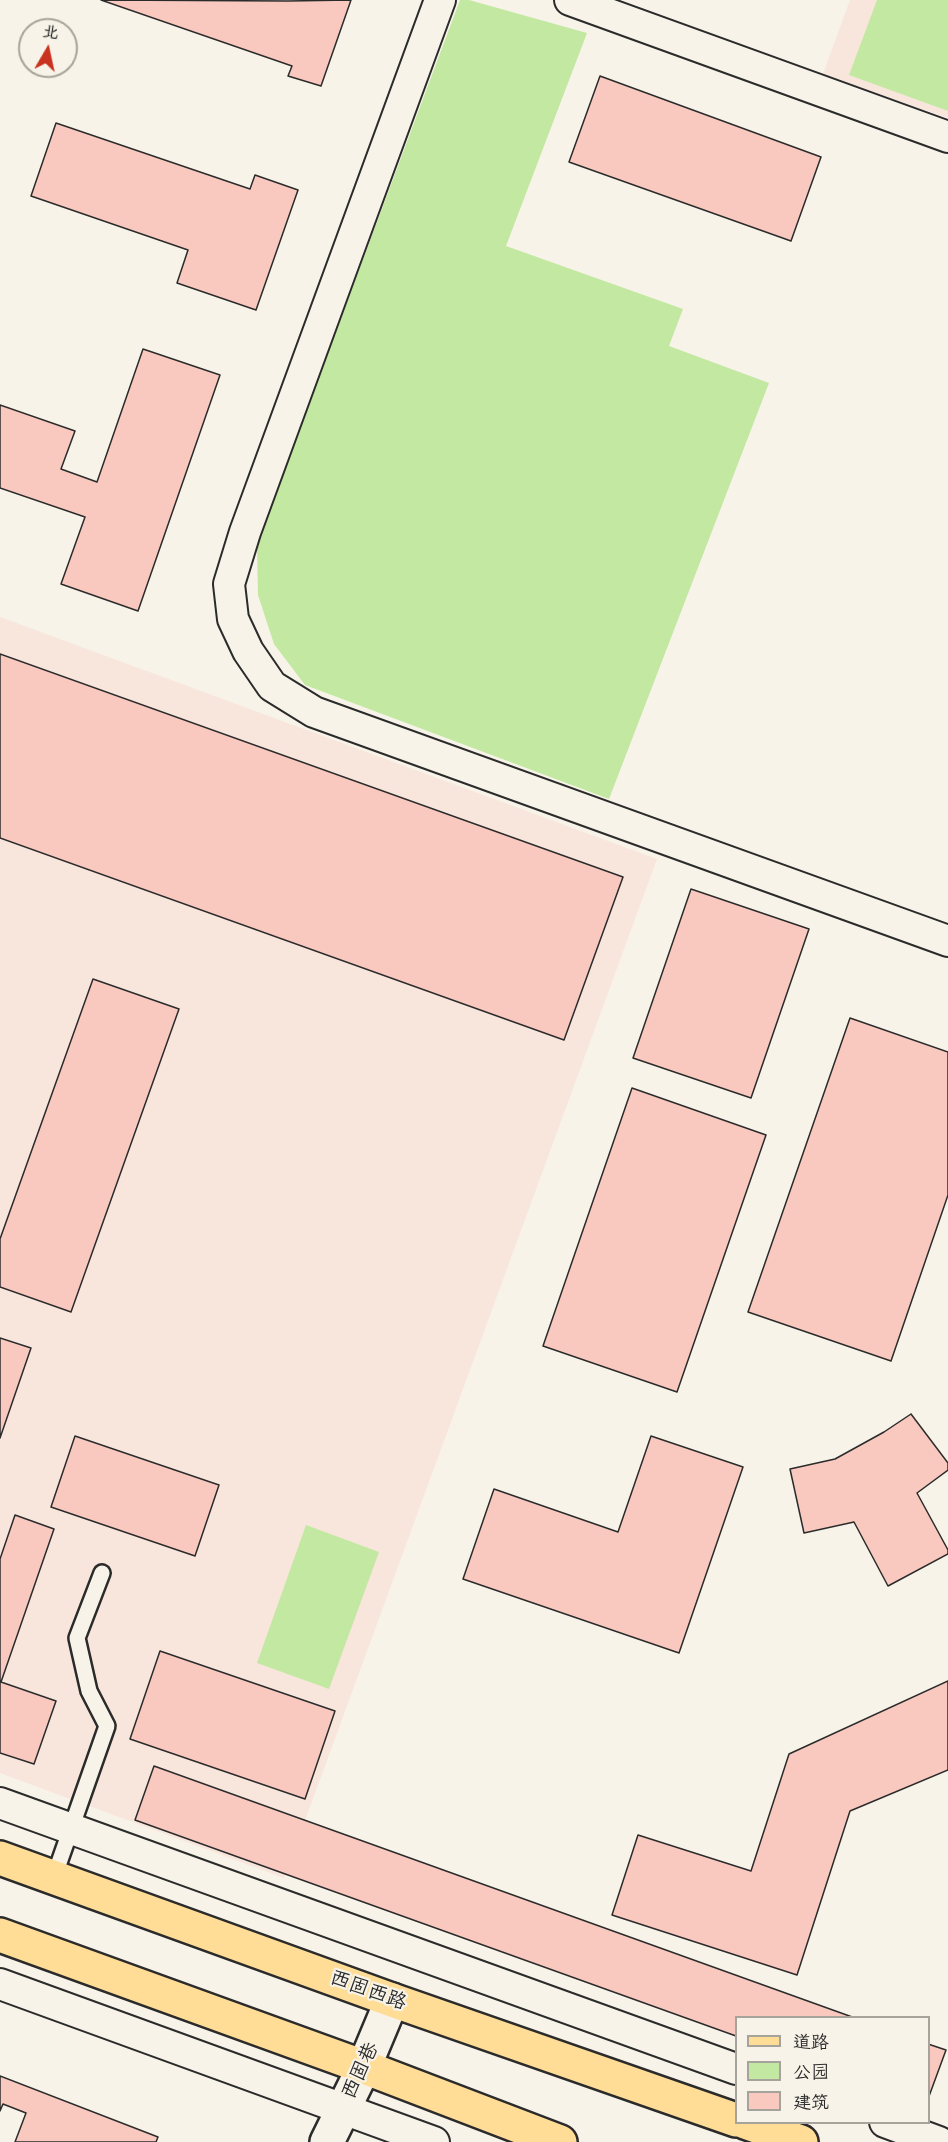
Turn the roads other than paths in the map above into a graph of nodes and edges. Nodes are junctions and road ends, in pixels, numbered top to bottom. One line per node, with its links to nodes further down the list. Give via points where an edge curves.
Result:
1 (440, 0): 4 (street, via 229,584 233,619 248,651 272,686 314,712)
2 (570, 0): 3 (street)
3 (948, 137)
4 (948, 941)
5 (102, 1573): 7 (lane, via 77,1638 88,1691 107,1726)
6 (0, 1803): 7 (street)
7 (71, 1829): 9 (lane); 14 (street)
8 (0, 1858): 9 (main road, 西固西路)
9 (54, 1877): 12 (main road, 西固西路)
10 (0, 1935): 13 (main road)
11 (0, 1984): 15 (street)
12 (392, 2000): 13 (street, 西固巷); 16 (main road, 西固西路)
13 (364, 2067): 15 (street, 西固巷); 21 (main road)
14 (735, 2069)
15 (344, 2109): 19 (street, 西固巷); 20 (street)
16 (735, 2120)
17 (751, 2124): 22 (main road)
18 (890, 2124): 23 (street)
19 (327, 2142)
20 (434, 2142)
21 (560, 2142)
22 (801, 2142)
23 (939, 2142)

